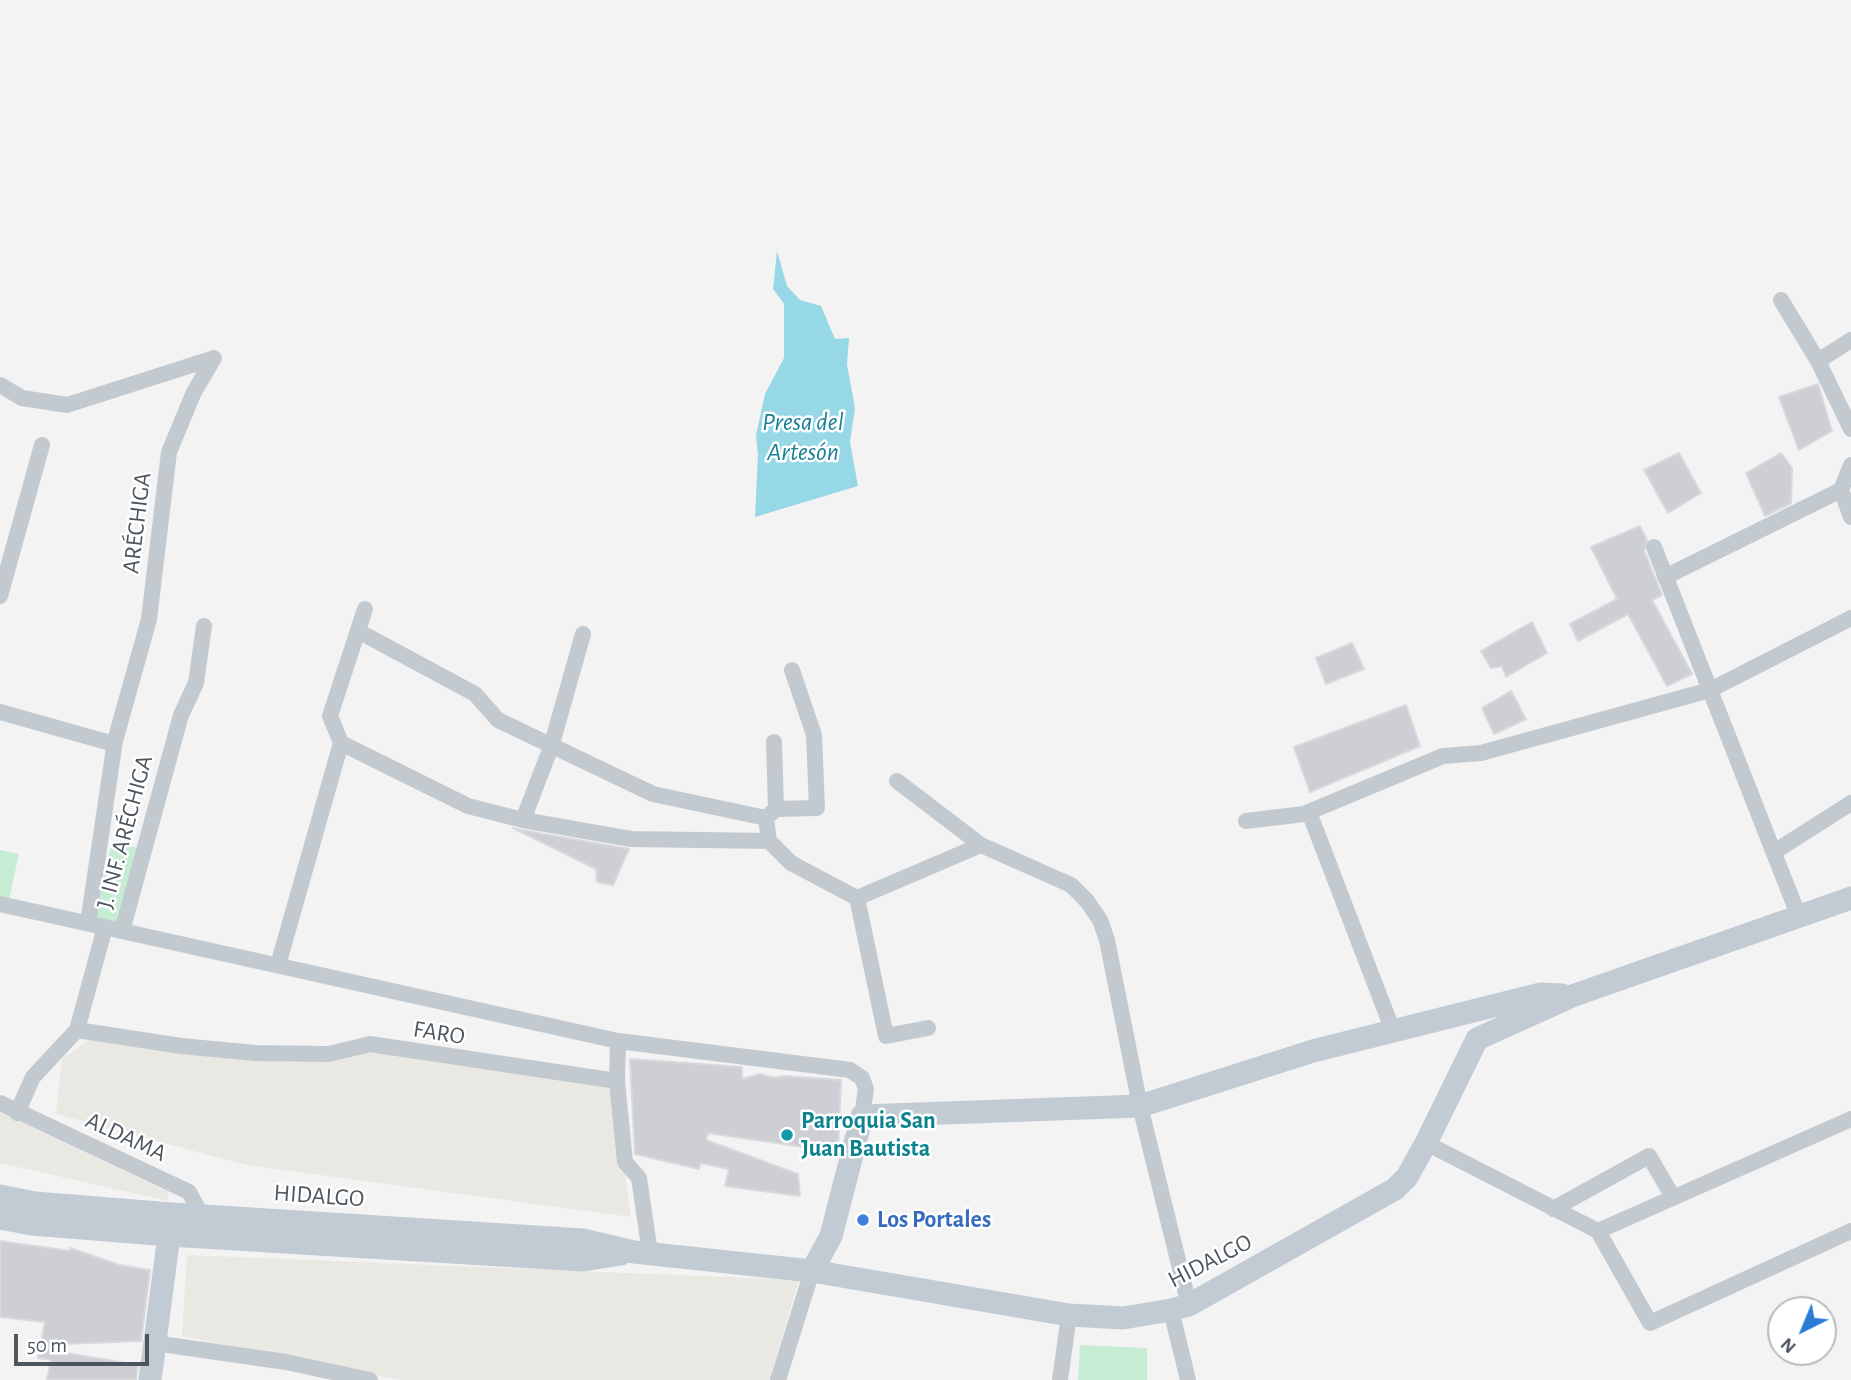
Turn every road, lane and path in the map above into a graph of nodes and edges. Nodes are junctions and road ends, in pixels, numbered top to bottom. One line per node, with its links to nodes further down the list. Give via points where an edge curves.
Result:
1 (1781, 300): 3 (street)
2 (1851, 340): 3 (street)
3 (1818, 361): 5 (street)
4 (0, 385): 23 (street, ARÉCHIGA, via 22,398 67,405 214,358 169,452 149,619)
5 (1851, 429)
6 (42, 445): 12 (street)
7 (1851, 465): 8 (street)
8 (1841, 490): 9 (street); 11 (street)
9 (1851, 517)
10 (1654, 547): 11 (street)
11 (1665, 577): 19 (street)
12 (0, 596)
13 (365, 609): 16 (street)
14 (1851, 618): 19 (street)
15 (204, 626): 40 (street, J. INF. ARÉCHIGA, via 197,683 181,715)
16 (358, 631): 22 (street, via 330,716); 24 (street, via 475,694 498,720)
17 (583, 634): 24 (street)
18 (792, 670): 28 (street, via 814,735 817,808)
19 (1710, 690): 27 (street, via 1481,753 1443,756); 33 (street)
20 (0, 712): 23 (street)
21 (774, 742): 28 (street)
22 (341, 743): 29 (street, via 468,806); 41 (street)
23 (114, 744): 38 (street, ARÉCHIGA)
24 (551, 747): 28 (street, via 653,794); 29 (street)
25 (897, 781): 32 (street)
26 (1851, 803): 33 (street)
27 (1309, 811): 30 (street); 46 (street)
28 (771, 814): 31 (street)
29 (523, 820): 31 (street, via 631,839)
30 (1246, 821)
31 (769, 841): 34 (street, via 791,863)
32 (981, 845): 34 (street); 51 (street, via 1071,885 1100,920)
33 (1774, 852): 37 (street)
34 (857, 898): 44 (street, via 886,1035)
35 (1851, 898): 37 (main road)
36 (0, 904): 38 (street, J. INF. ARÉCHIGA)
37 (1799, 917): 42 (main road)
38 (88, 923): 39 (street, J. INF. ARÉCHIGA)
39 (106, 927): 40 (street, J. INF. ARÉCHIGA); 45 (street)
40 (122, 931): 41 (street)
41 (278, 965): 48 (street)
42 (1572, 996): 43 (main road, via 1541,994); 47 (main road)
43 (1464, 1014): 46 (main road); 47 (main road)
44 (928, 1028)
45 (77, 1030): 49 (street, FARO, via 256,1053 329,1054 370,1044); 52 (street, via 33,1077)
46 (1393, 1031): 51 (main road, via 1313,1051)
47 (1477, 1039): 55 (main road, HIDALGO)
48 (618, 1041): 49 (street); 53 (street, via 850,1070 862,1078 866,1089)
49 (617, 1081): 64 (street, via 625,1162 639,1178)
50 (0, 1103): 52 (street, ALDAMA)
51 (1140, 1106): 53 (main road); 66 (street)
52 (17, 1113): 61 (street, ALDAMA, via 188,1192)
53 (862, 1116): 65 (main road, via 831,1236)
54 (1851, 1119): 57 (street)
55 (1426, 1143): 58 (street); 66 (main road, HIDALGO, via 1395,1189)
56 (0, 1196): 60 (main road, HIDALGO)
57 (1673, 1197): 58 (street, via 1649,1156); 62 (street)
58 (1553, 1209): 62 (street)
59 (0, 1218): 60 (main road, HIDALGO, via 32,1224)
60 (171, 1225): 61 (main road, HIDALGO); 68 (main road)
61 (206, 1225): 64 (main road, HIDALGO, via 583,1240)
62 (1598, 1231): 63 (street, via 1650,1323)
63 (1851, 1231)
64 (642, 1253): 65 (main road, HIDALGO)
65 (812, 1271): 67 (main road, HIDALGO); 71 (street)
66 (1180, 1307): 67 (main road, HIDALGO, via 1123,1318); 73 (street)
67 (1069, 1315): 72 (street)
68 (154, 1343): 69 (main road); 70 (street, via 286,1362)
69 (150, 1380)
70 (370, 1380)
71 (778, 1380)
72 (1060, 1380)
73 (1188, 1380)

